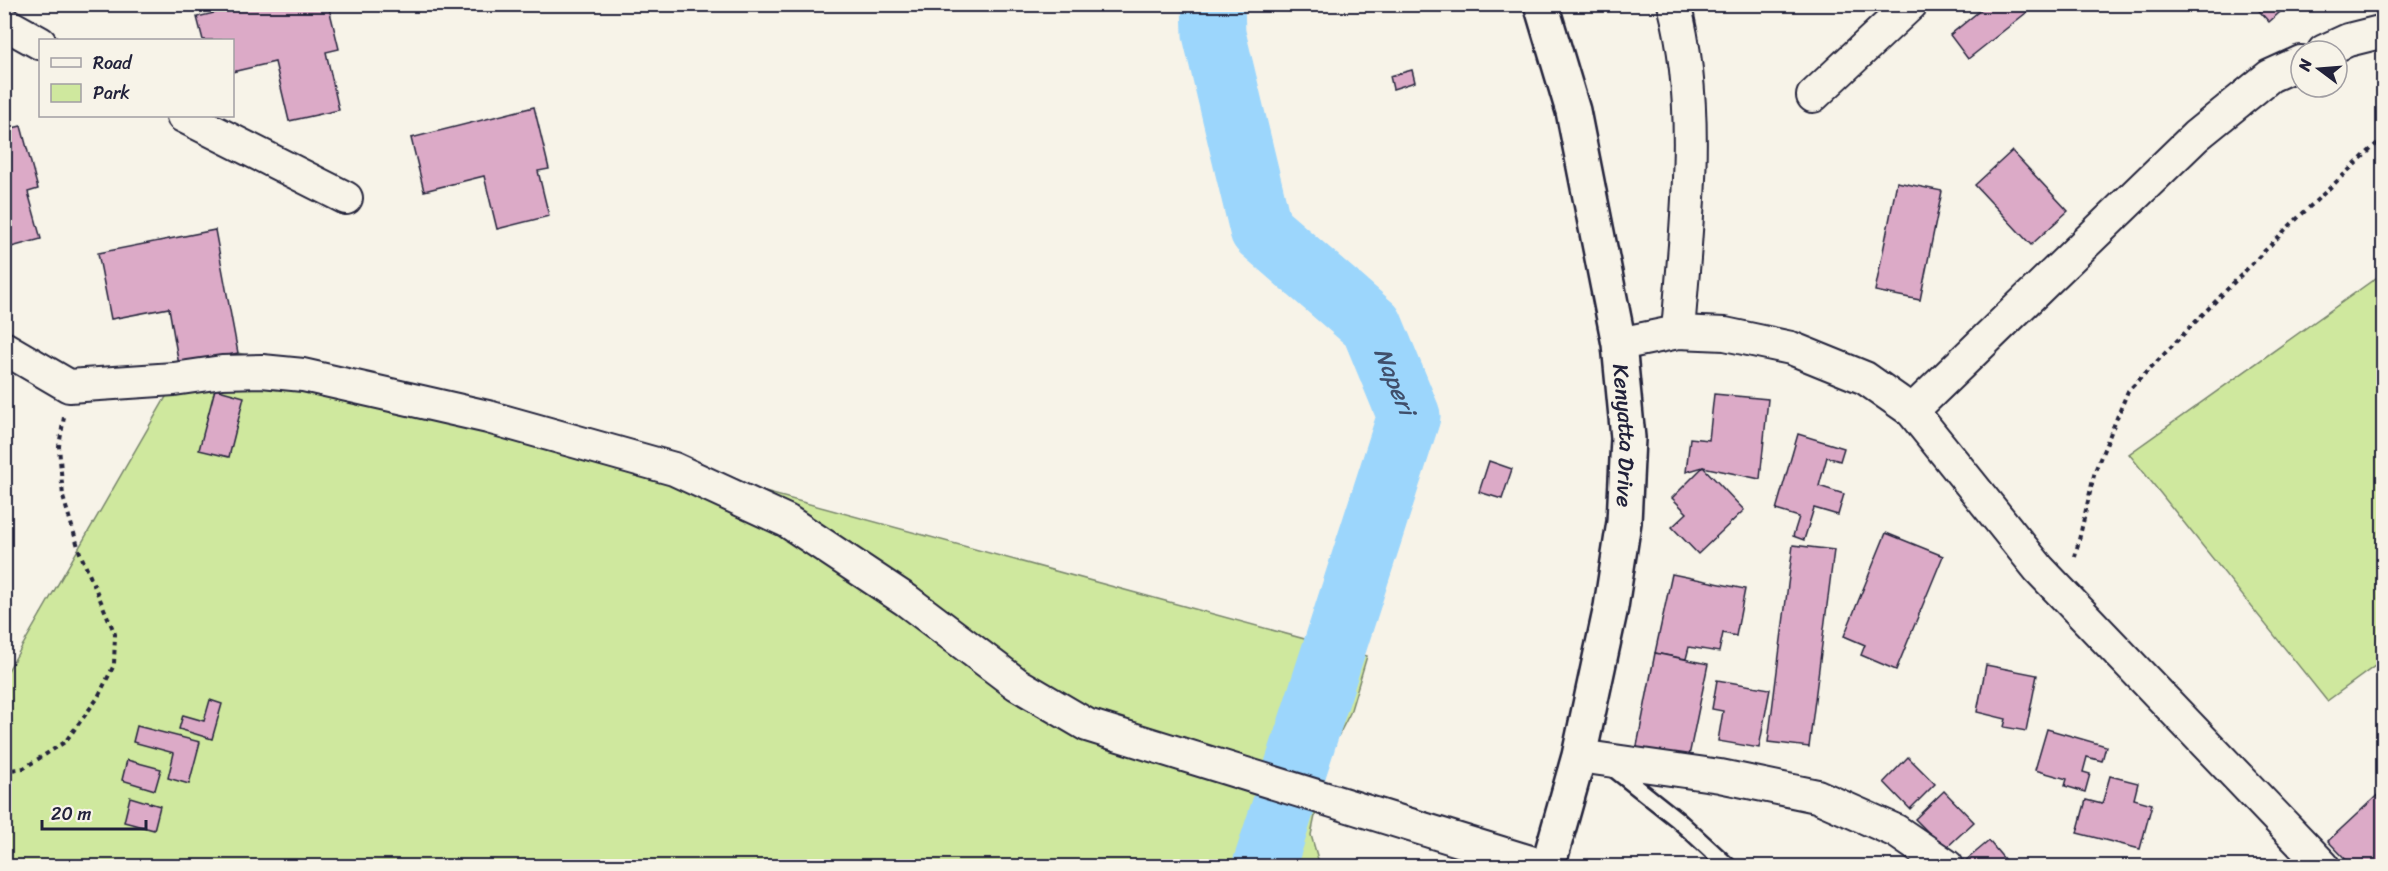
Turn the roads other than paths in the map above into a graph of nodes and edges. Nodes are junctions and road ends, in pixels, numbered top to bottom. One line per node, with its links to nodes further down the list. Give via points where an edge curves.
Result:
1 (1541, 4): 13 (main road, Kenyatta Drive, via 1573,111)
2 (1674, 4): 12 (street, via 1682,34 1688,112 1689,198)
3 (1911, 4): 9 (street)
4 (4, 23): 7 (street)
5 (2384, 31): 6 (street)
6 (2349, 40)
7 (39, 42)
8 (2289, 67): 15 (street, via 2270,76 2196,136)
9 (1813, 96)
10 (185, 117): 11 (street)
11 (346, 198)
12 (1678, 332): 13 (street); 15 (street, via 1725,334 1791,348 1865,378)
13 (1618, 344): 16 (main road, Kenyatta Drive, via 1628,438 1624,522)
14 (4, 348): 17 (street, via 69,386 222,372 303,375 488,417 674,469 787,521 906,600 1017,684 1087,725)
15 (1912, 411): 21 (street, via 2039,569)
16 (1589, 757): 18 (main road, Kenyatta Drive); 19 (lane, via 1678,820); 20 (street, via 1720,776 1817,796 1896,831)
17 (1543, 867)
18 (1548, 867)
19 (1728, 867)
20 (1947, 867)
21 (2323, 867)

